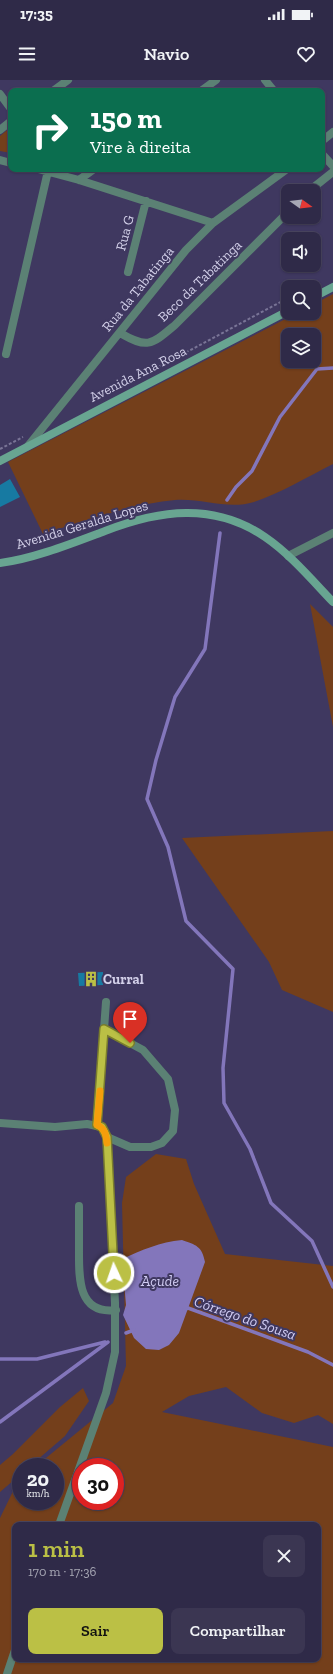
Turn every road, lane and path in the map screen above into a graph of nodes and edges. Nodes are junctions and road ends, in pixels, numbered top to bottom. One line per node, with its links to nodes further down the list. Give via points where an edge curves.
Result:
1 (68, 80): 4 (street)
2 (216, 80): 5 (street)
3 (265, 80): 6 (street)
4 (57, 88)
5 (205, 88)
6 (272, 88)
7 (0, 94): 8 (street)
8 (8, 105)
9 (8, 123): 10 (street)
10 (0, 130)
11 (333, 132): 12 (street)
12 (325, 139)
13 (325, 157): 14 (street)
14 (333, 166)
15 (48, 172): 31 (street)
16 (59, 172): 20 (street)
17 (90, 172): 20 (street)
18 (283, 172): 24 (street, Rua da Tabatinga)
19 (333, 172): 21 (street)
20 (79, 180): 22 (street)
21 (318, 184)
22 (146, 201): 24 (street); 25 (street, Rua G)
23 (281, 219): 30 (street, Beco da Tabatinga, via 175,325 156,340 148,344 140,343)
24 (213, 223): 30 (street, Rua da Tabatinga, via 173,264)
25 (128, 272)
26 (333, 287): 27 (main road)
27 (321, 293)
28 (281, 302): 32 (path)
29 (281, 315): 34 (main road, Avenida Ana Rosa)
30 (120, 333): 34 (street, Rua da Tabatinga)
31 (6, 354)
32 (150, 371)
33 (28, 434): 35 (path)
34 (28, 446): 36 (main road, Avenida Ana Rosa)
35 (0, 449)
36 (0, 461)
37 (333, 533): 38 (street)
38 (288, 556): 39 (main road, Avenida Geralda Lopes, via 265,537 241,523 220,516 189,512 162,514 136,520 34,555); 40 (main road, Avenida Geralda Lopes)
39 (0, 563)
40 (333, 602)
41 (106, 1002): 42 (street)
42 (104, 1029): 44 (street); 45 (street, via 143,1050 168,1079 175,1110 173,1130 162,1143 151,1147 130,1147)
43 (0, 1123): 44 (street, via 55,1127)
44 (97, 1125): 45 (street, via 102,1127)
45 (107, 1137): 47 (street)
46 (79, 1206): 47 (street, via 79,1274 84,1298 106,1311)
47 (116, 1310): 48 (street, via 116,1352 113,1367 95,1426)
48 (60, 1522)
49 (12, 1659): 50 (street)
50 (7, 1674)

